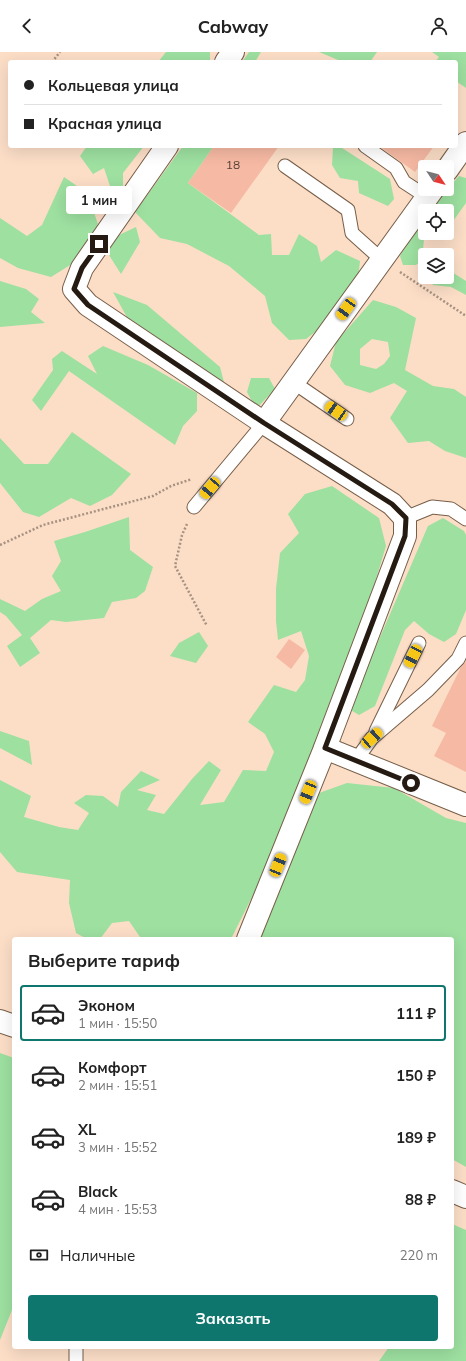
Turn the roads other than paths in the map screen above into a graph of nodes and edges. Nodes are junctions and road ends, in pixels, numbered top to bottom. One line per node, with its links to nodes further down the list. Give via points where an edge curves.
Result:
1 (466, 143): 4 (street)
2 (166, 148): 11 (street, via 82,268 74,289 88,305)
3 (368, 148): 6 (lane, via 396,168 404,182)
4 (454, 160)
5 (285, 166): 8 (lane, via 348,210 352,232)
6 (418, 188)
7 (428, 196): 8 (street)
8 (382, 259): 9 (street)
9 (293, 382): 10 (lane); 11 (street)
10 (347, 418)
11 (264, 423): 12 (lane); 13 (street, via 392,504)
12 (194, 507)
13 (406, 518): 14 (lane, via 432,507 451,509); 18 (street, via 405,536)
14 (466, 519)
15 (419, 643): 17 (lane)
16 (466, 643): 17 (lane, via 458,659 428,690)
17 (372, 738): 19 (lane)
18 (325, 748): 19 (street); 21 (street)
19 (356, 760): 20 (street)
20 (466, 805)
21 (249, 937)
22 (0, 1020): 23 (street)
23 (12, 1025)
24 (454, 1192): 25 (street)
25 (466, 1197)
26 (76, 1349): 27 (lane)
27 (76, 1361)

